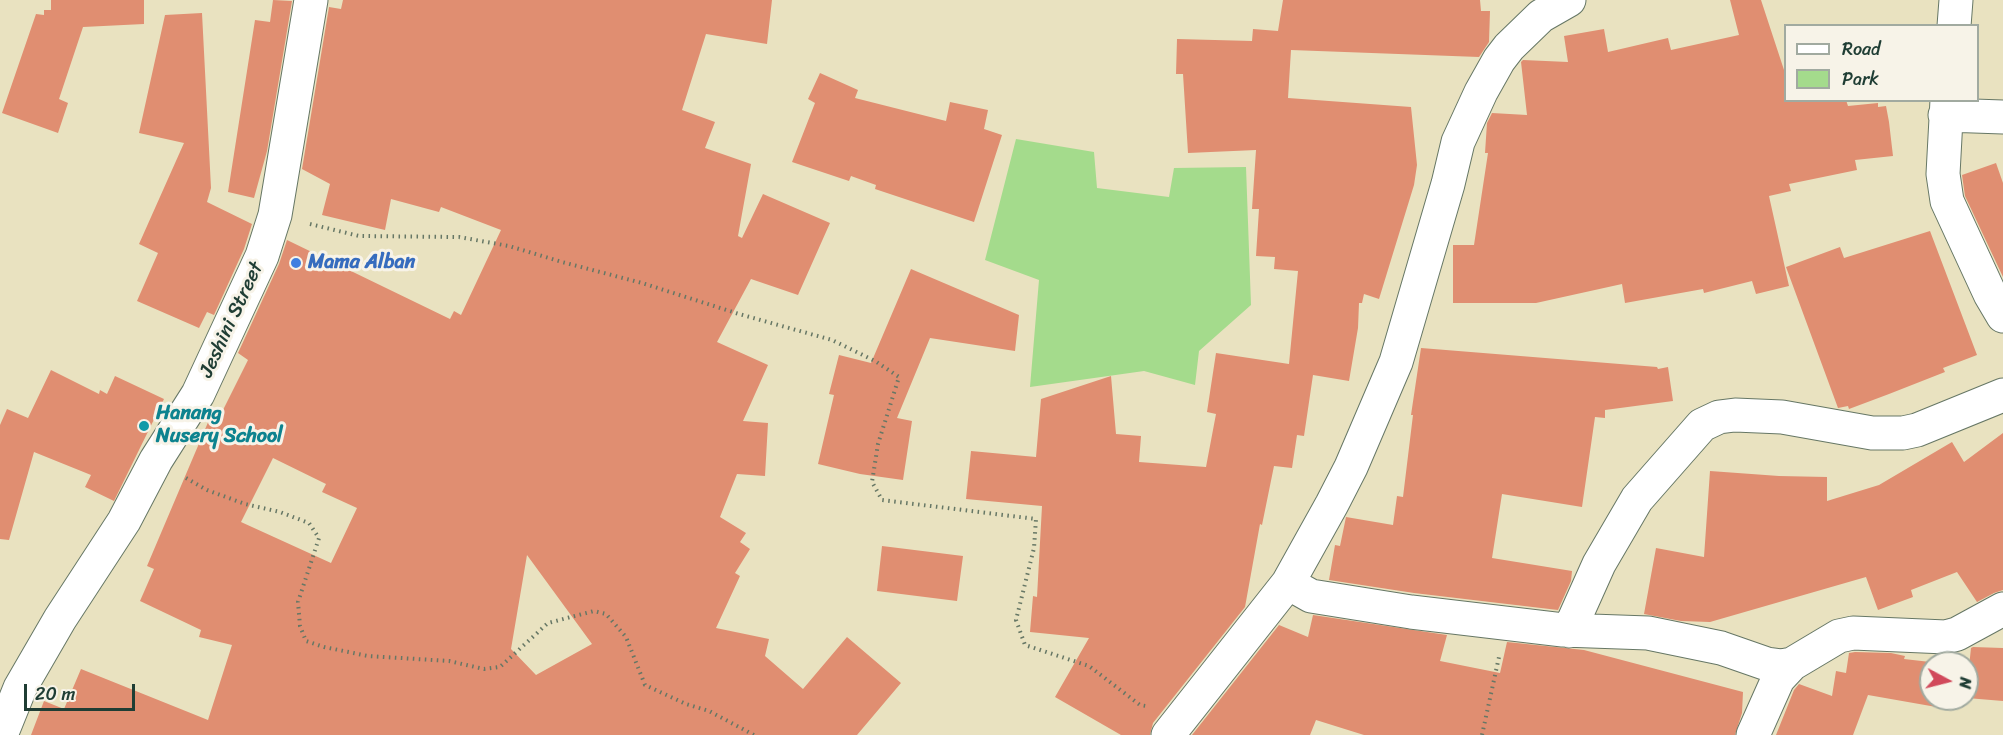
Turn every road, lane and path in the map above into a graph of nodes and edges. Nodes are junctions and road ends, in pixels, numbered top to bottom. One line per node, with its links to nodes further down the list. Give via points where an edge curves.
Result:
1 (311, 0): 7 (street, Jeshini Street)
2 (1569, 0): 11 (street, via 1541,16 1509,47 1481,92 1458,142 1396,362 1351,467)
3 (1956, 0): 4 (street)
4 (1954, 24)
5 (1946, 108): 6 (street); 8 (street, via 1943,174 1947,201)
6 (2003, 117)
7 (274, 216): 10 (street, Jeshini Street, via 262,256 198,394); 16 (path, via 359,236 459,237 509,246 832,340 875,361 898,377 878,444 872,482 882,500 1036,519 1034,548 1016,620 1025,645 1089,666)
8 (2003, 316)
9 (2003, 395): 14 (street, via 1903,433 1872,433 1782,417 1735,415 1702,425 1637,499 1618,528)
10 (156, 459): 17 (street, Jeshini Street, via 124,520 20,688); 18 (path, via 207,490 309,523 319,538 298,602 306,641 368,656 449,661 484,669 500,667 548,623 594,611 606,614 626,637 645,685 709,711)
11 (1288, 583): 13 (street, via 1311,596); 16 (street)
12 (2003, 609): 15 (street, via 1946,637 1846,634)
13 (1505, 624): 14 (street); 19 (path)
14 (1569, 631): 15 (street, via 1648,633 1721,648 1767,664)
15 (1792, 664): 20 (street, via 1778,678)
16 (1175, 726)
17 (1, 735)
18 (754, 735)
19 (1482, 735)
20 (1753, 735)

